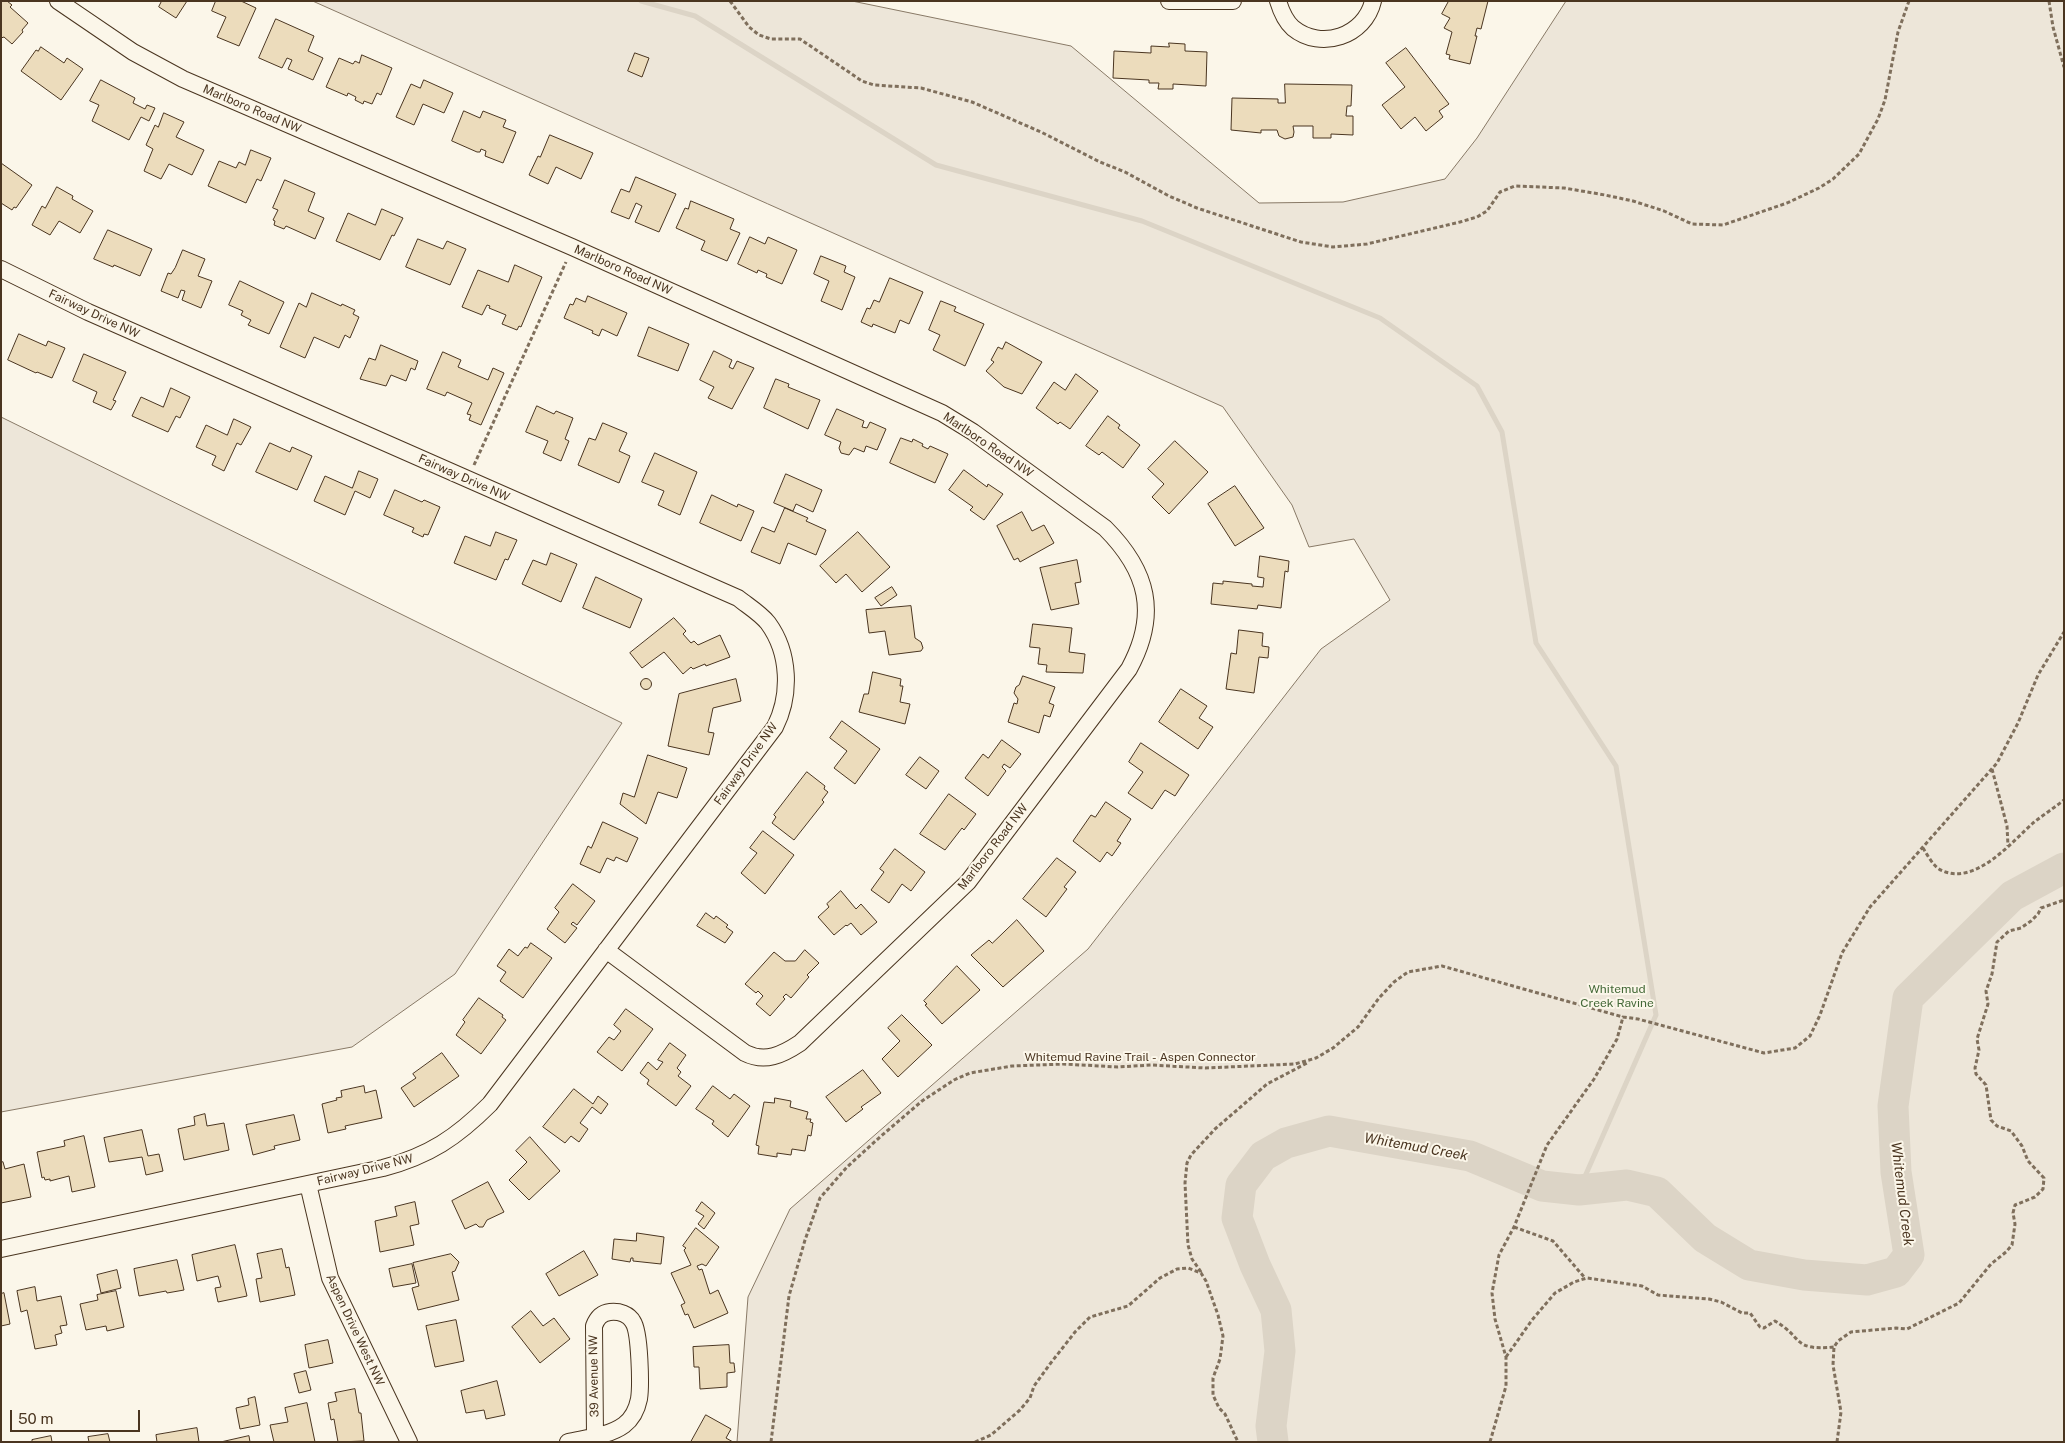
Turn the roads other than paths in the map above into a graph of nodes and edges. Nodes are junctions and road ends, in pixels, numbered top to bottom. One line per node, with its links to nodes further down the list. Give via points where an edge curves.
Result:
1 (58, 1): 7 (street, Marlboro Road NW, via 126,48 183,79 572,247 942,413 1105,528 1138,570 1143,585 1146,624 1142,643 1129,669 968,882 800,1043 782,1054 762,1059 745,1053)
2 (1169, 1): 3 (street)
3 (1233, 1)
4 (1278, 1): 5 (street, via 1282,15 1293,27 1307,36 1323,39 1339,38 1354,30 1366,19)
5 (1373, 1)
6 (1, 269): 7 (street, Fairway Drive NW, via 88,312 718,588 738,598 767,623 776,637 784,664 786,694 775,727)
7 (606, 950): 8 (street, Fairway Drive NW, via 490,1104 463,1130 432,1151 401,1164)
8 (308, 1184): 9 (street, Fairway Drive NW); 11 (street, Aspen Drive West NW, via 330,1278)
9 (1, 1249)
10 (595, 1436): 10 (street, 39 Avenue NW, via 594,1326 604,1313 621,1312 637,1329 639,1397 625,1424); 12 (street, 39 Avenue NW)
11 (409, 1442)
12 (568, 1442)

